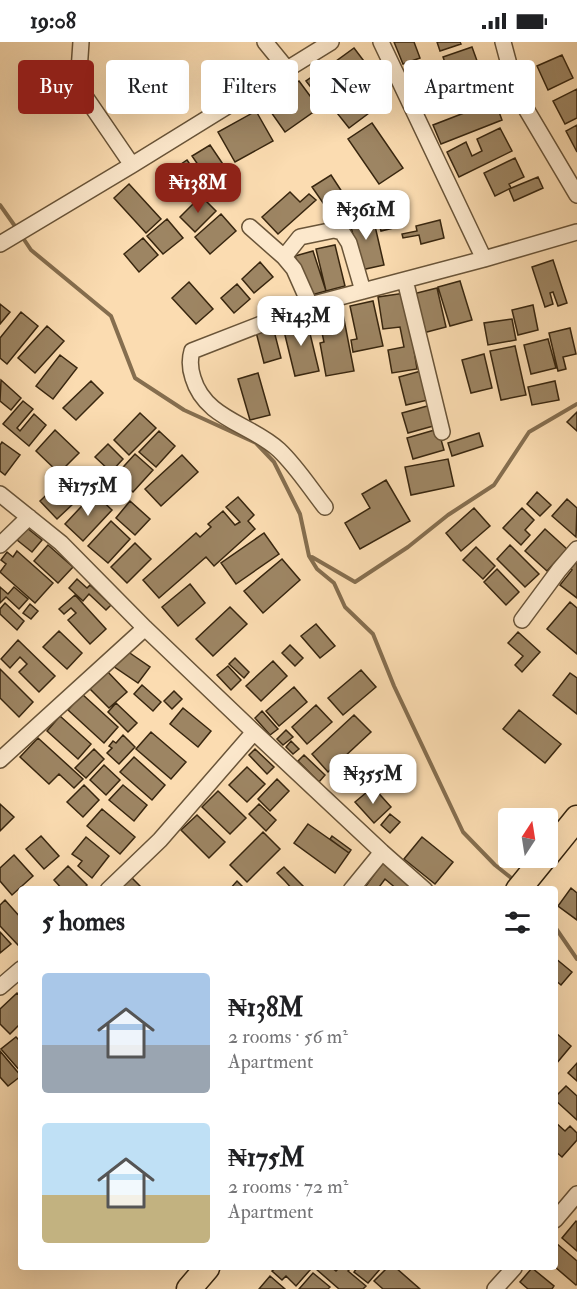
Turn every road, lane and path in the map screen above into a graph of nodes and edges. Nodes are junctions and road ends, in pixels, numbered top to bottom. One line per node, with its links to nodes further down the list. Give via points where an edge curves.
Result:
1 (81, 42): 9 (street, via 78,86)
2 (265, 42): 6 (street)
3 (331, 42): 7 (street)
4 (381, 42): 15 (street)
5 (503, 42): 10 (street, via 519,97)
6 (280, 60)
7 (298, 62)
8 (214, 114): 9 (street)
9 (132, 165): 13 (street)
10 (577, 195)
11 (249, 227): 14 (street)
12 (577, 232): 15 (street)
13 (5, 241)
14 (284, 257): 17 (street, via 300,237 342,232); 18 (street, via 294,269)
15 (484, 259): 16 (street)
16 (405, 280): 17 (street); 19 (street)
17 (363, 291): 18 (street)
18 (310, 305): 21 (street, via 192,351 190,360 195,387 207,405 277,448)
19 (442, 432)
20 (0, 494): 22 (street)
21 (325, 507)
22 (29, 517): 23 (street); 26 (street, via 61,543)
23 (0, 545)
24 (577, 549): 25 (street)
25 (522, 620)
26 (146, 628): 27 (street); 28 (street)
27 (254, 732): 31 (street); 32 (street, via 160,840)
28 (0, 760)
29 (577, 818): 30 (highway)
30 (558, 841)
31 (382, 852): 33 (street); 34 (street)
32 (112, 886)
33 (354, 886)
34 (420, 886)
35 (18, 972): 36 (street)
36 (0, 987)
37 (577, 1194): 38 (street)
38 (558, 1216)
39 (205, 1270): 41 (highway)
40 (512, 1270): 42 (street)
41 (189, 1289)
42 (495, 1289)

